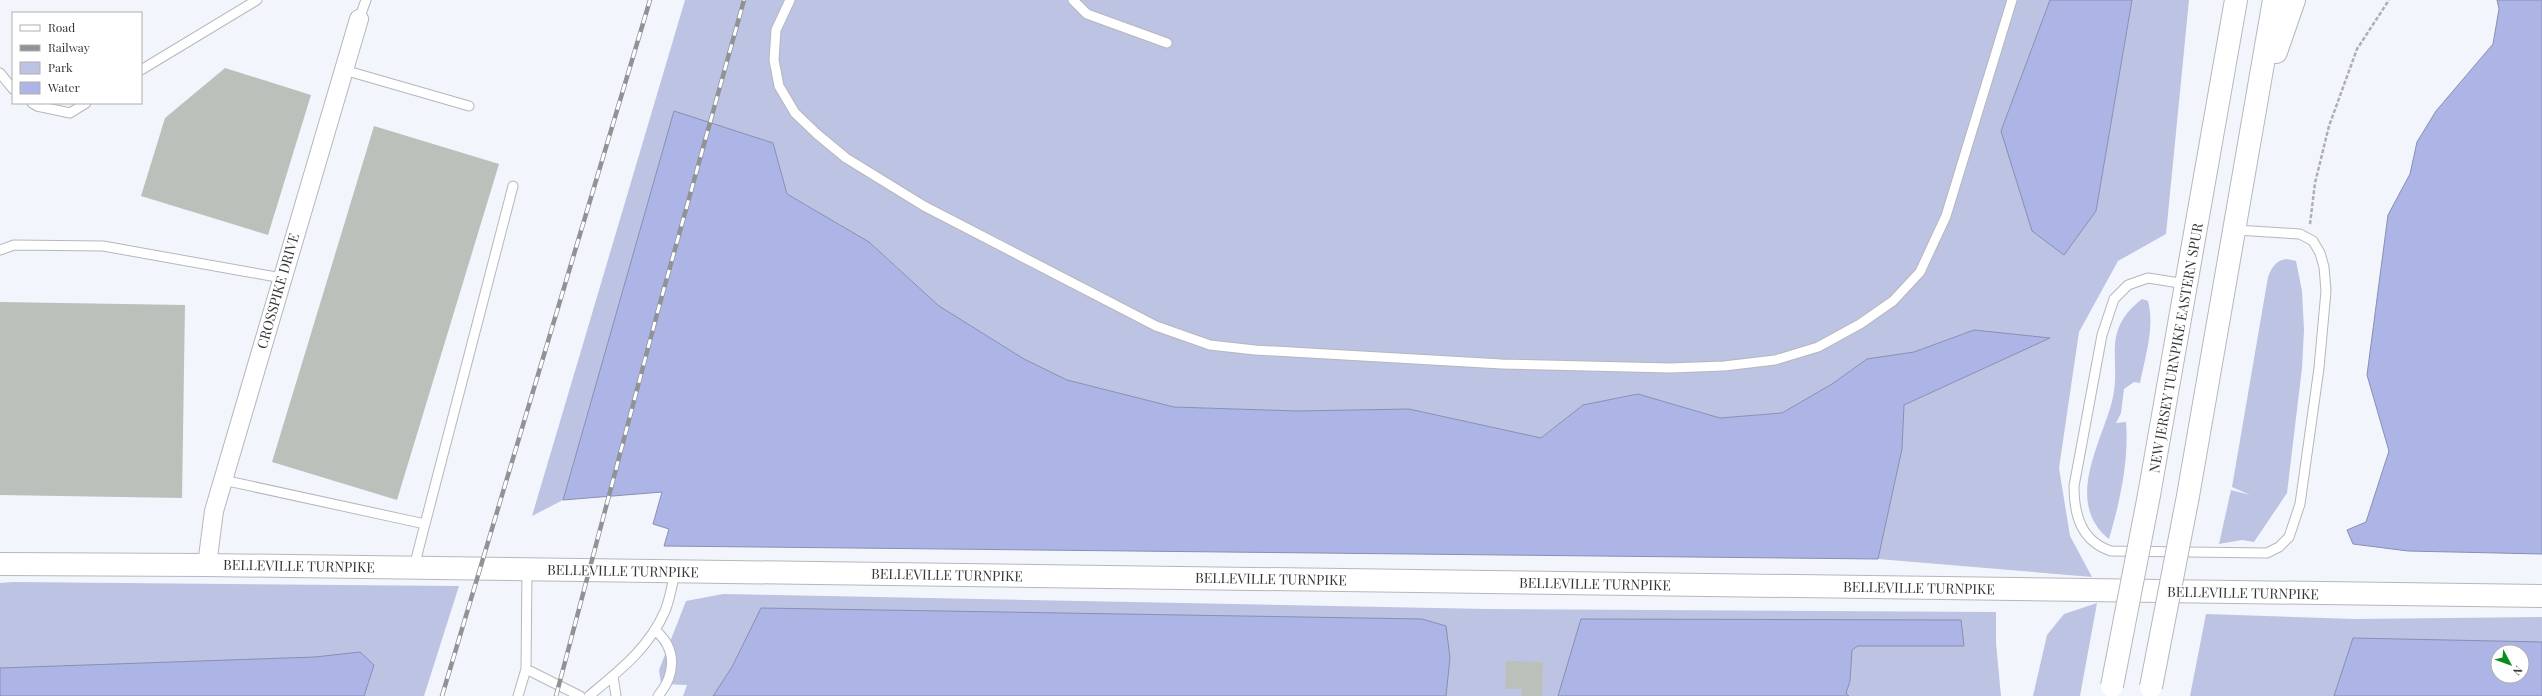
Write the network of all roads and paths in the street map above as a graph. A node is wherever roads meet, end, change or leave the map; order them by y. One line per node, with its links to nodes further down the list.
1 (257, 0): 12 (lane)
2 (366, 0): 10 (lane)
3 (790, 0): 5 (lane)
4 (1073, 0): 11 (lane)
5 (2012, 0)
6 (2236, 0): 25 (main road, NEW JERSEY TURNPIKE EASTERN SPUR)
7 (2274, 0): 19 (main road)
8 (2294, 0): 19 (main road)
9 (2389, 0): 22 (path)
10 (359, 19): 13 (street, CROSSPIKE DRIVE)
11 (1167, 43)
12 (142, 69)
13 (344, 70): 18 (lane); 24 (street, CROSSPIKE DRIVE)
14 (0, 72): 15 (lane)
15 (12, 88)
16 (34, 104): 17 (lane)
17 (84, 104)
18 (470, 106)
19 (2255, 114): 21 (main road)
20 (513, 186): 27 (lane)
21 (2236, 230): 22 (lane); 38 (main road, bridge)
22 (2308, 238): 25 (lane)
23 (0, 250): 24 (lane)
24 (282, 278): 26 (street, CROSSPIKE DRIVE)
25 (2187, 284): 37 (main road, NEW JERSEY TURNPIKE EASTERN SPUR, bridge)
26 (223, 480): 27 (lane); 29 (street, CROSSPIKE DRIVE)
27 (425, 524): 30 (lane)
28 (0, 564): 29 (main road, BELLEVILLE TURNPIKE)
29 (207, 565): 30 (main road, BELLEVILLE TURNPIKE)
30 (414, 568): 31 (main road, BELLEVILLE TURNPIKE)
31 (527, 570): 32 (main road, BELLEVILLE TURNPIKE); 35 (lane)
32 (675, 572): 33 (main road, BELLEVILLE TURNPIKE); 34 (lane)
33 (2542, 596)
34 (656, 631): 36 (lane); 43 (lane)
35 (526, 669): 39 (lane); 40 (lane)
36 (613, 676): 41 (lane); 42 (lane)
37 (2111, 691)
38 (2150, 691)
39 (518, 696)
40 (580, 696)
41 (589, 696)
42 (616, 696)
43 (658, 696)

